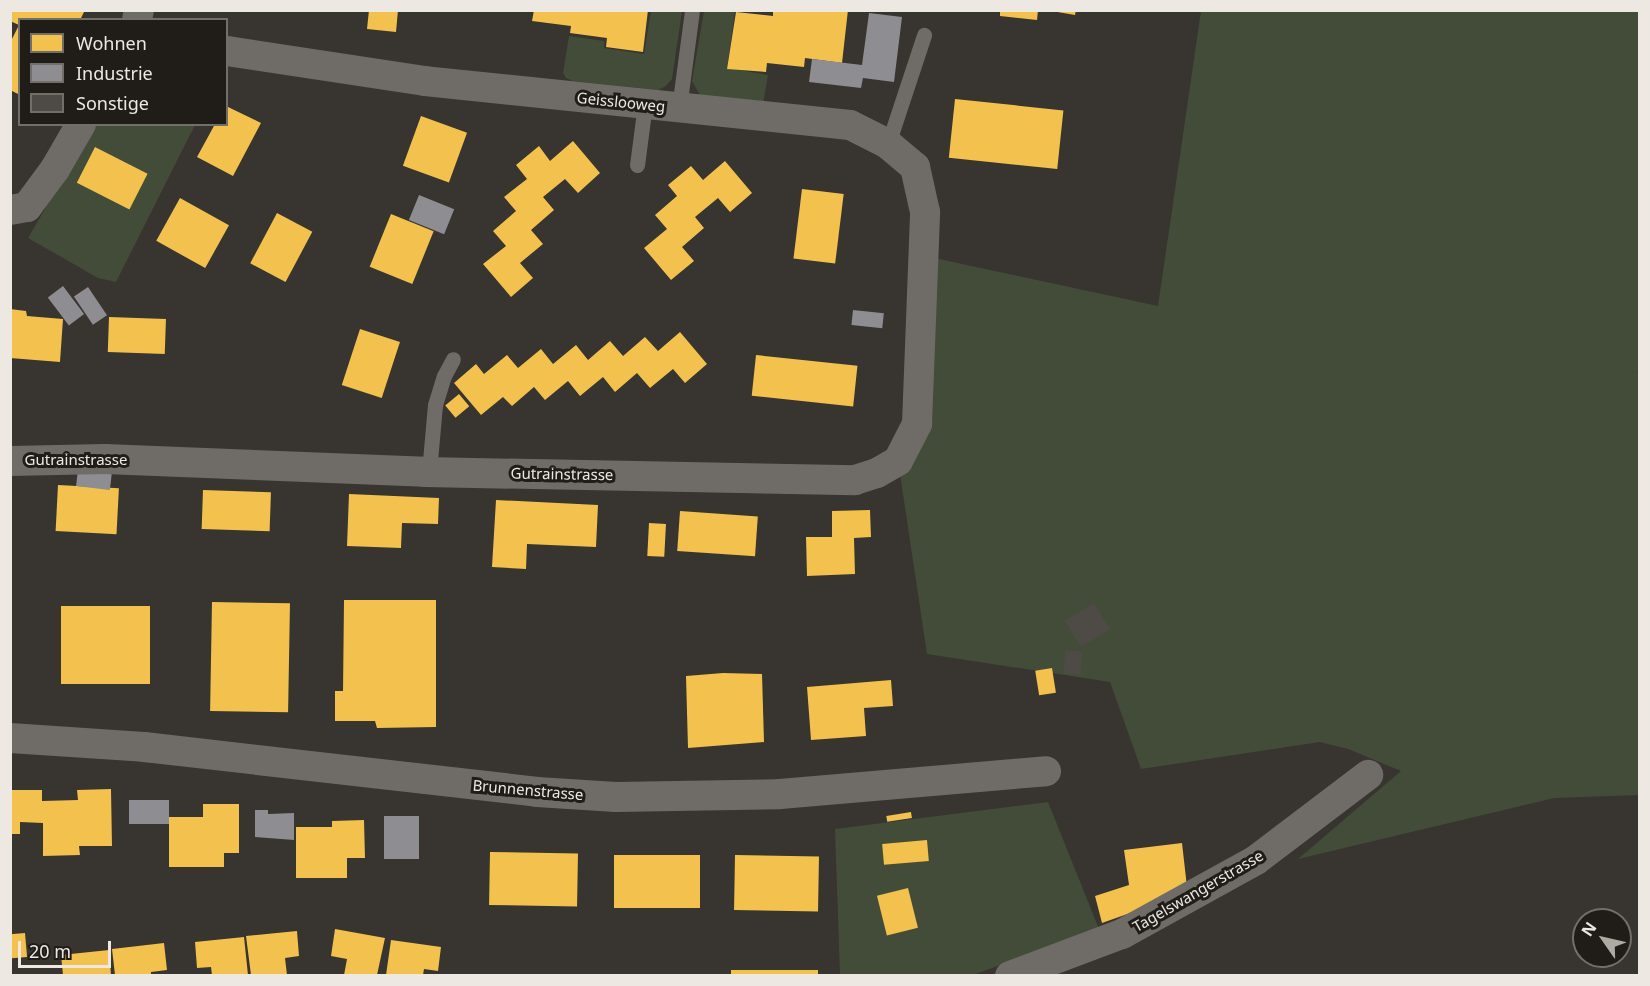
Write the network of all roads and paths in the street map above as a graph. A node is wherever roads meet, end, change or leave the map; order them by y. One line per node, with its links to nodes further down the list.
1 (692, 10): 5 (lane)
2 (924, 35): 7 (lane)
3 (228, 51): 4 (street, Geisslooweg)
4 (645, 104): 5 (street, Geisslooweg); 8 (lane)
5 (679, 108): 7 (street, Geisslooweg)
6 (80, 126): 9 (street)
7 (888, 144): 10 (street, Geisslooweg)
8 (637, 165)
9 (10, 210)
10 (926, 256): 13 (street, Gutrainstrasse)
11 (453, 359): 13 (lane)
12 (10, 461): 13 (street, Gutrainstrasse)
13 (429, 472)
14 (10, 738): 15 (street, Brunnenstrasse)
15 (1046, 771)
16 (1368, 775): 17 (street, Tagelswangerstrasse)
17 (1010, 975)

